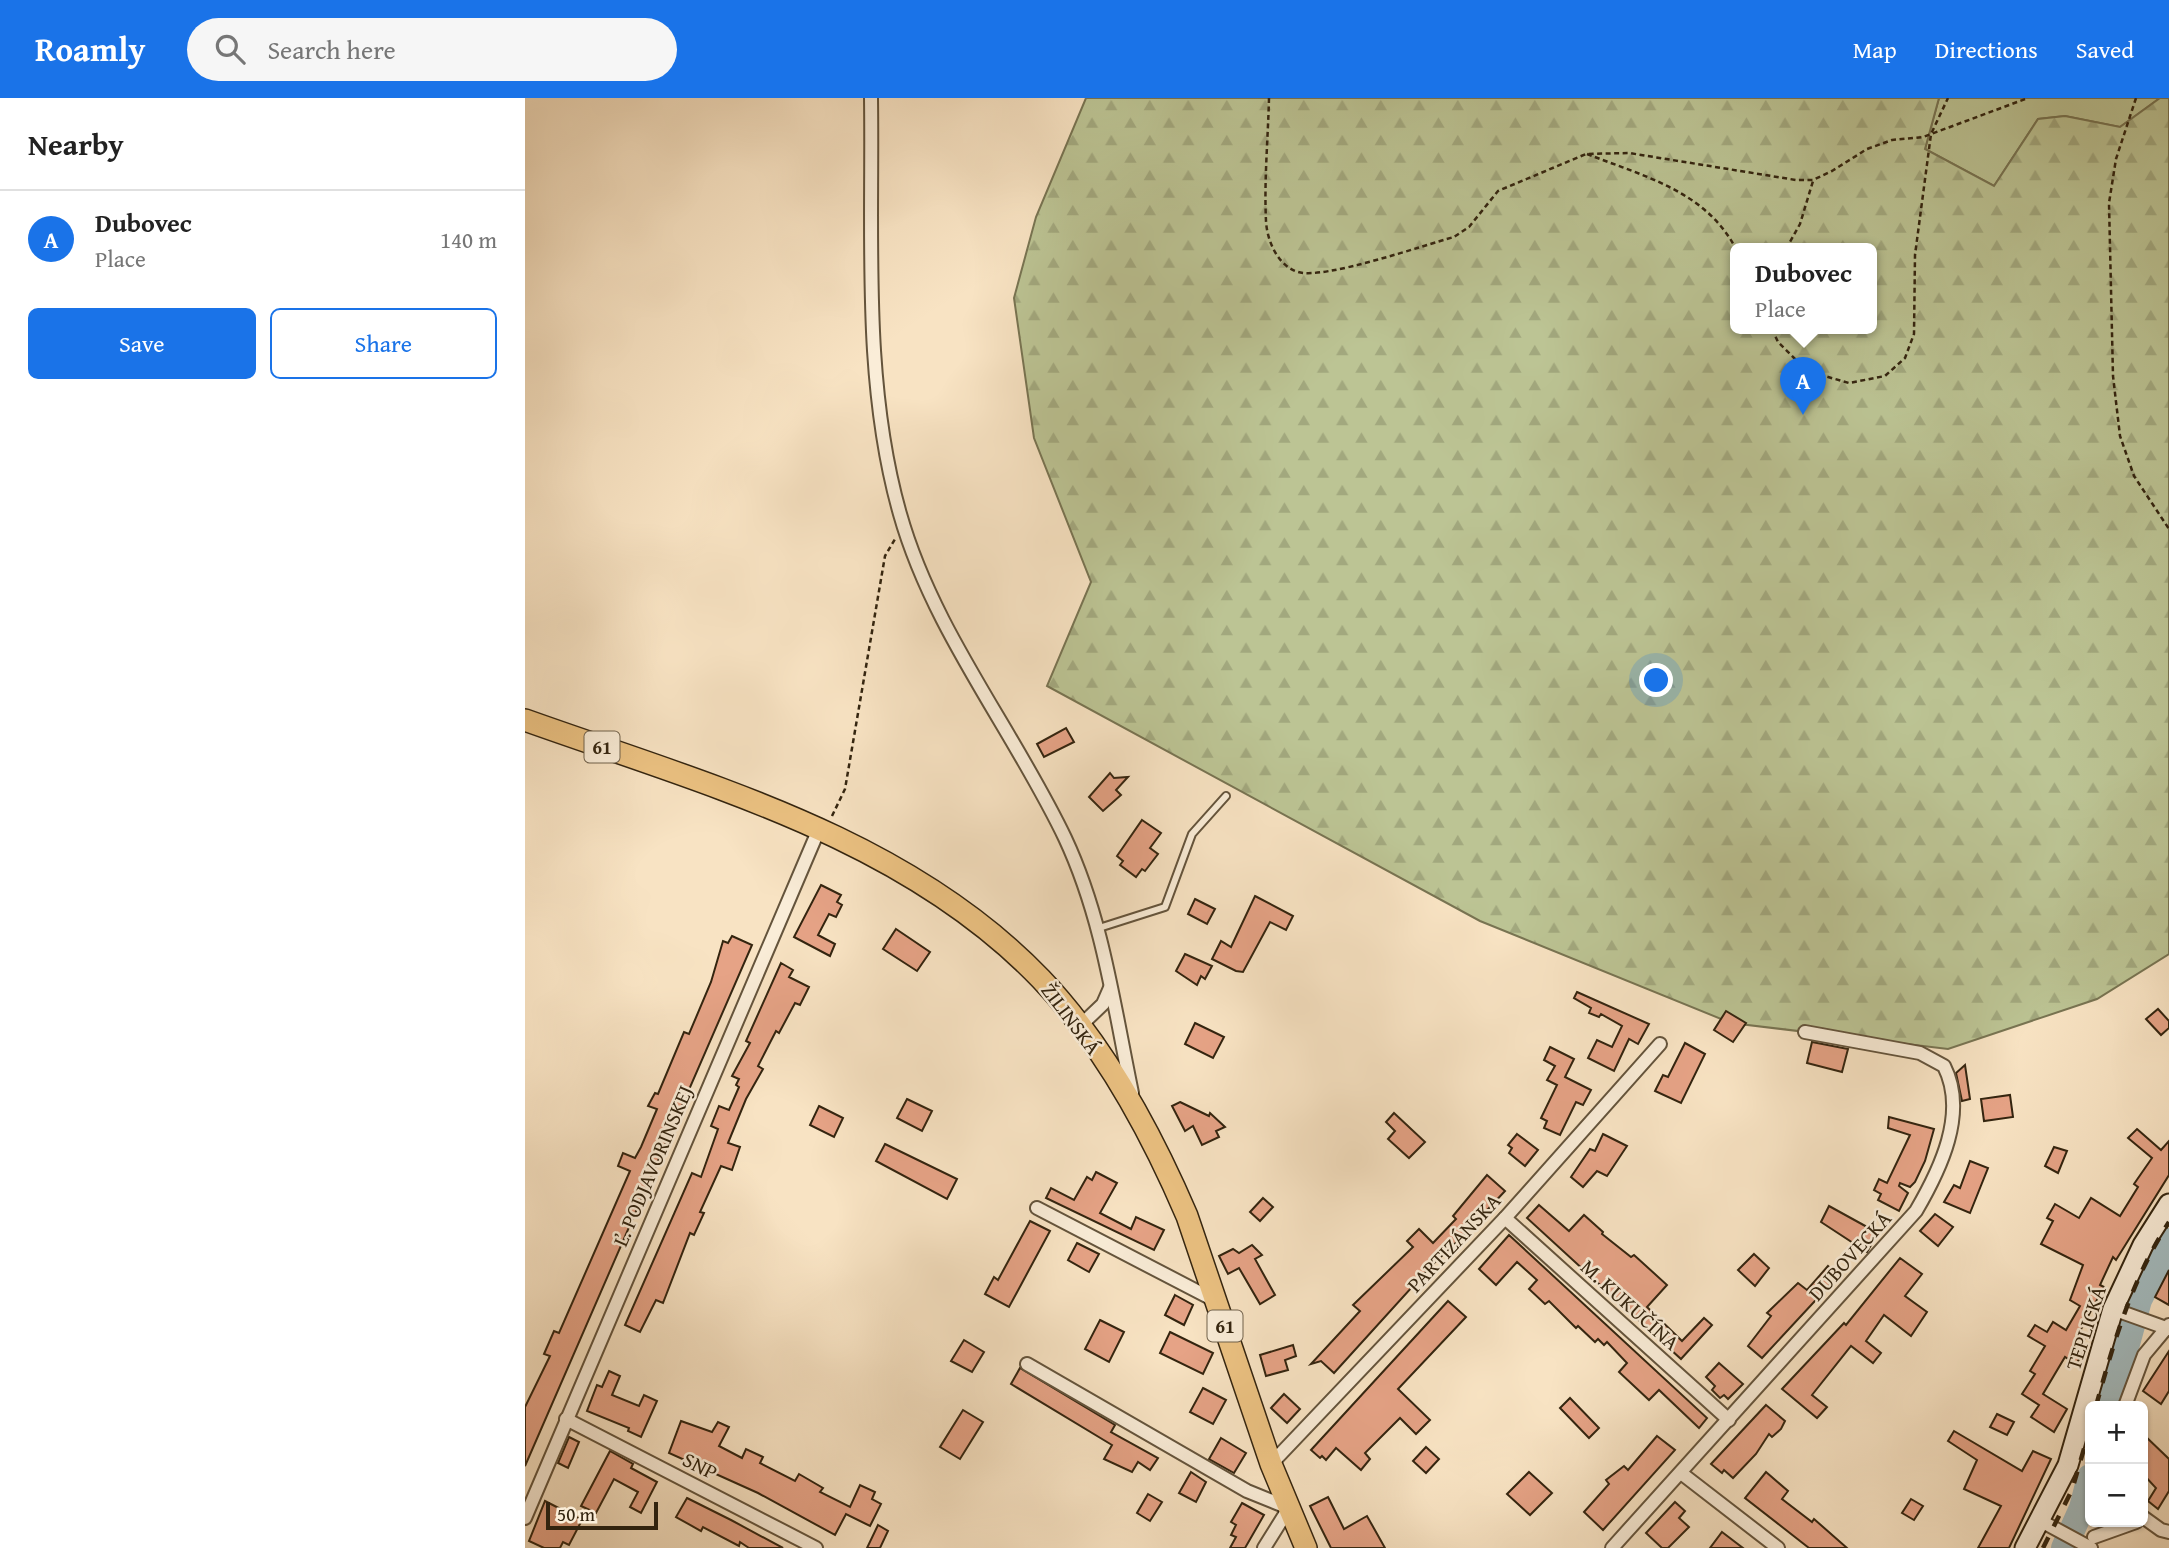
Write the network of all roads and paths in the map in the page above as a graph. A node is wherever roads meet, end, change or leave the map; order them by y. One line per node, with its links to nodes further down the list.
1 (871, 98): 17 (street)
2 (1269, 98): 7 (path)
3 (1948, 98): 6 (path)
4 (2028, 98): 6 (path)
5 (2136, 98): 12 (path)
6 (1931, 134): 8 (path); 11 (path)
7 (1586, 154): 8 (path); 9 (path)
8 (1813, 180): 10 (path)
9 (1733, 243)
10 (1789, 243)
11 (1775, 334)
12 (2169, 529)
13 (897, 536): 16 (path)
14 (525, 720): 16 (main road, 61)
15 (1226, 796): 17 (lane)
16 (825, 822): 19 (main road, ŽILINSKÁ / 61); 31 (street, Ľ. PODJAVORINSKEJ)
17 (1099, 928): 18 (street)
18 (1110, 988): 19 (street); 22 (street)
19 (1080, 1026): 22 (main road, ŽILINSKÁ / 61)
20 (1805, 1032): 32 (street, DUBOVECKÁ)
21 (1660, 1044): 25 (street, PARTIZÁNSKA)
22 (1135, 1107): 26 (main road, ŽILINSKÁ / 61)
23 (2169, 1204): 27 (main road, TEPLICKÁ)
24 (1037, 1208): 26 (street)
25 (1505, 1218): 32 (street, M. KUKUČÍNA); 33 (street, PARTIZÁNSKA)
26 (1216, 1301): 33 (main road, ŽILINSKÁ / 61)
27 (2121, 1311): 28 (street); 37 (main road, TEPLICKÁ)
28 (2168, 1327): 30 (street)
29 (1027, 1364): 35 (street)
30 (2127, 1401)
31 (566, 1419): 36 (street, Ľ. PODJAVORINSKEJ); 43 (street, SNP)
32 (1729, 1420): 34 (street, DUBOVECKÁ)
33 (1271, 1464): 35 (main road, ŽILINSKÁ / 61)
34 (1681, 1473): 46 (street, DUBOVECKÁ); 47 (street)
35 (1289, 1508): 44 (street); 45 (main road, ŽILINSKÁ / 61)
36 (525, 1518)
37 (2041, 1521): 42 (street); 48 (main road, TEPLICKÁ)
38 (2148, 1522): 41 (street)
39 (2097, 1527): 42 (street)
40 (2126, 1527): 42 (street)
41 (2169, 1532)
42 (2092, 1544)
43 (817, 1548)
44 (1264, 1548)
45 (1306, 1548)
46 (1612, 1548)
47 (1778, 1548)
48 (2025, 1548)

